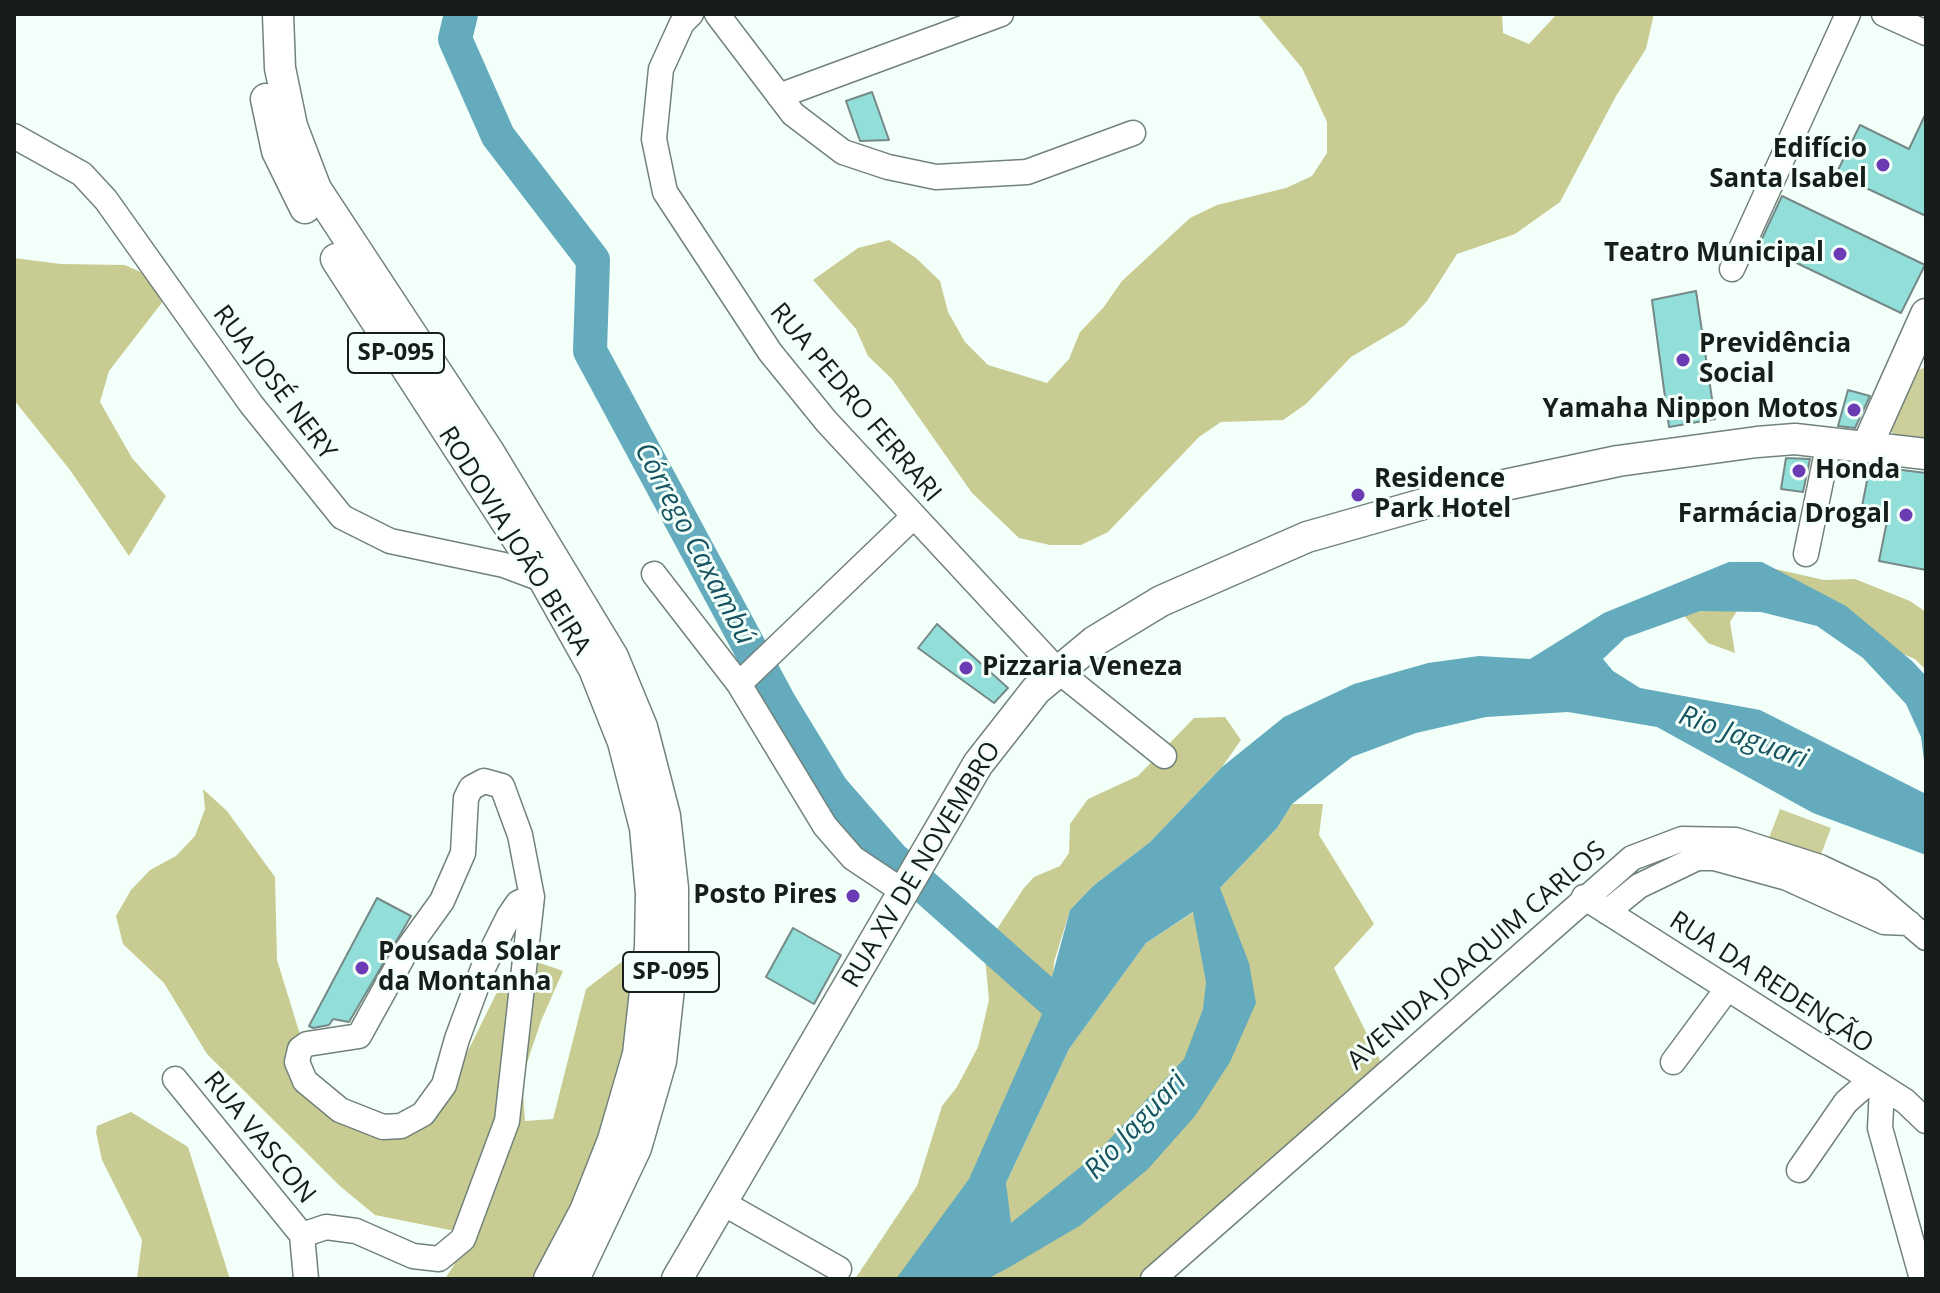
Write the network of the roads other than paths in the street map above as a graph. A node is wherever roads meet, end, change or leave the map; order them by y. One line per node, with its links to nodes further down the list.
1 (261, 14): 20 (main road, RODOVIA JOÃO BEIRA / SP-095)
2 (278, 14): 41 (main road, RODOVIA JOÃO BEIRA / SP-095)
3 (691, 14): 17 (street, RUA PEDRO FERRARI)
4 (717, 14): 9 (street)
5 (1001, 14): 9 (street)
6 (1848, 14): 12 (street)
7 (1884, 14): 8 (street)
8 (1926, 33)
9 (779, 96): 10 (street)
10 (1133, 133)
11 (14, 136): 20 (street, RUA JOSÉ NERY)
12 (1732, 269)
13 (1926, 314): 15 (main road)
14 (1829, 442): 15 (main road, RUA XV DE NOVEMBRO); 18 (street); 21 (main road, RUA XV DE NOVEMBRO)
15 (1867, 446): 16 (main road, RUA XV DE NOVEMBRO)
16 (1926, 454)
17 (912, 518): 21 (street, RUA PEDRO FERRARI); 22 (street)
18 (1806, 554)
19 (654, 574): 22 (street)
20 (544, 580): 40 (main road, RODOVIA JOÃO BEIRA / SP-095)
21 (1057, 670): 23 (street, RUA PEDRO FERRARI); 24 (main road, RUA XV DE NOVEMBRO)
22 (744, 680): 24 (street)
23 (1164, 756)
24 (910, 883): 35 (main road, RUA XV DE NOVEMBRO)
25 (532, 897): 25 (street); 36 (street)
26 (1584, 897): 27 (street, RUA DA REDENÇÃO); 28 (street, AVENIDA JOAQUIM CARLOS); 38 (street, AVENIDA JOAQUIM CARLOS)
27 (1607, 912): 28 (street); 29 (street, RUA DA REDENÇÃO)
28 (1918, 930)
29 (1727, 989): 30 (street); 32 (street, RUA DA REDENÇÃO)
30 (1673, 1062)
31 (175, 1079): 36 (street, RUA VASCON)
32 (1876, 1084): 33 (street, RUA DA REDENÇÃO); 34 (street); 43 (street)
33 (1926, 1121)
34 (1799, 1170)
35 (723, 1203): 37 (street); 42 (main road, RUA XV DE NOVEMBRO)
36 (302, 1235): 39 (street, RUA VASCON)
37 (839, 1269)
38 (1155, 1278)
39 (306, 1279)
40 (549, 1279)
41 (574, 1279)
42 (677, 1279)
43 (1922, 1279)

